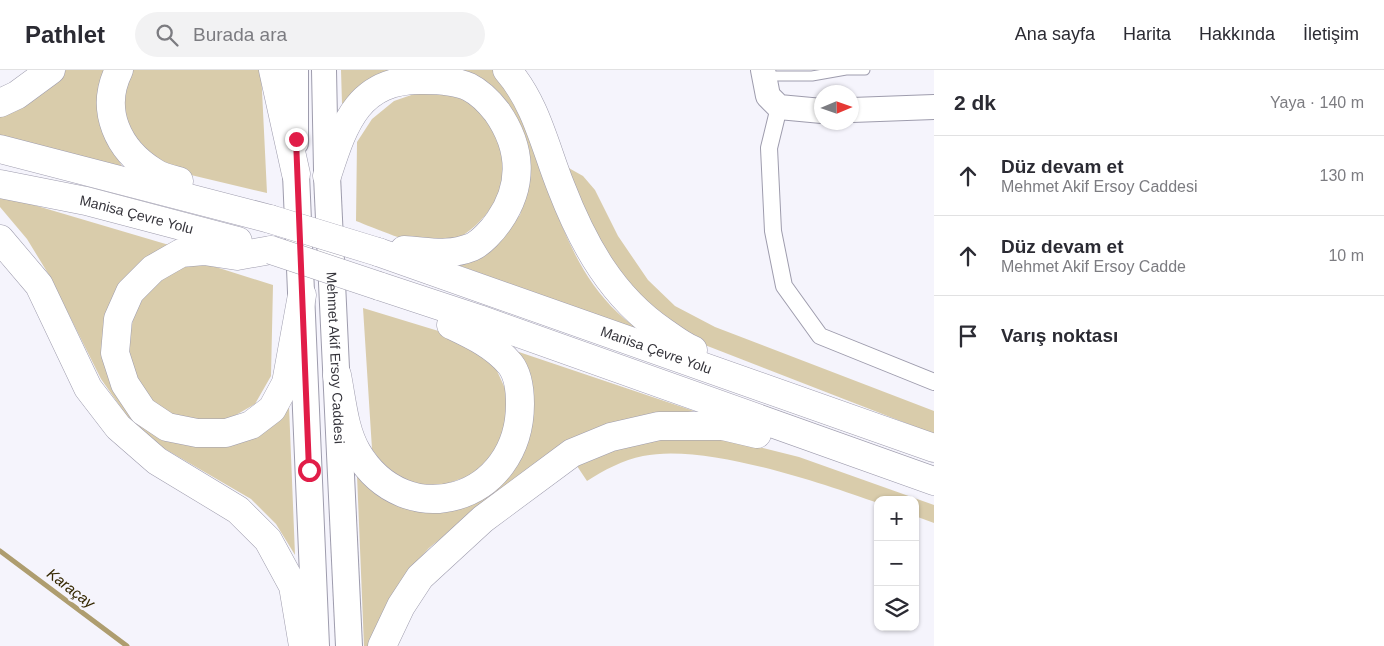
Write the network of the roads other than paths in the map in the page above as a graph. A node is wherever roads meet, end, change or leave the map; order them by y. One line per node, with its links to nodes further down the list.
1 (51, 70): 10 (highway)
2 (120, 70): 19 (highway)
3 (273, 70): 16 (highway)
4 (296, 70): 16 (main road)
5 (324, 70): 17 (main road, Mehmet Akif Ersoy Caddesi)
6 (507, 70): 27 (highway)
7 (846, 70): 8 (lane); 9 (lane)
8 (865, 70)
9 (763, 73): 12 (main road)
10 (0, 103)
11 (934, 107): 14 (main road)
12 (779, 108): 13 (main road); 26 (street)
13 (814, 110)
14 (859, 110)
15 (0, 149): 19 (highway)
16 (296, 174): 24 (main road)
17 (326, 176): 22 (highway); 25 (main road, Mehmet Akif Ersoy Caddesi)
18 (0, 184): 21 (highway, Manisa Çevre Yolu)
19 (270, 220): 22 (highway, Manisa Çevre Yolu, bridge)
20 (0, 239): 31 (highway)
21 (271, 250): 23 (highway, Manisa Çevre Yolu, bridge); 24 (highway)
22 (378, 252): 27 (highway, Manisa Çevre Yolu)
23 (379, 286): 25 (highway); 29 (highway)
24 (302, 295): 32 (main road)
25 (337, 375): 33 (main road, Mehmet Akif Ersoy Caddesi)
26 (934, 382)
27 (789, 396): 28 (highway, Manisa Çevre Yolu)
28 (934, 448)
29 (847, 450): 30 (highway); 34 (highway)
30 (934, 481)
31 (302, 646)
32 (316, 646)
33 (349, 646)
34 (382, 646)

